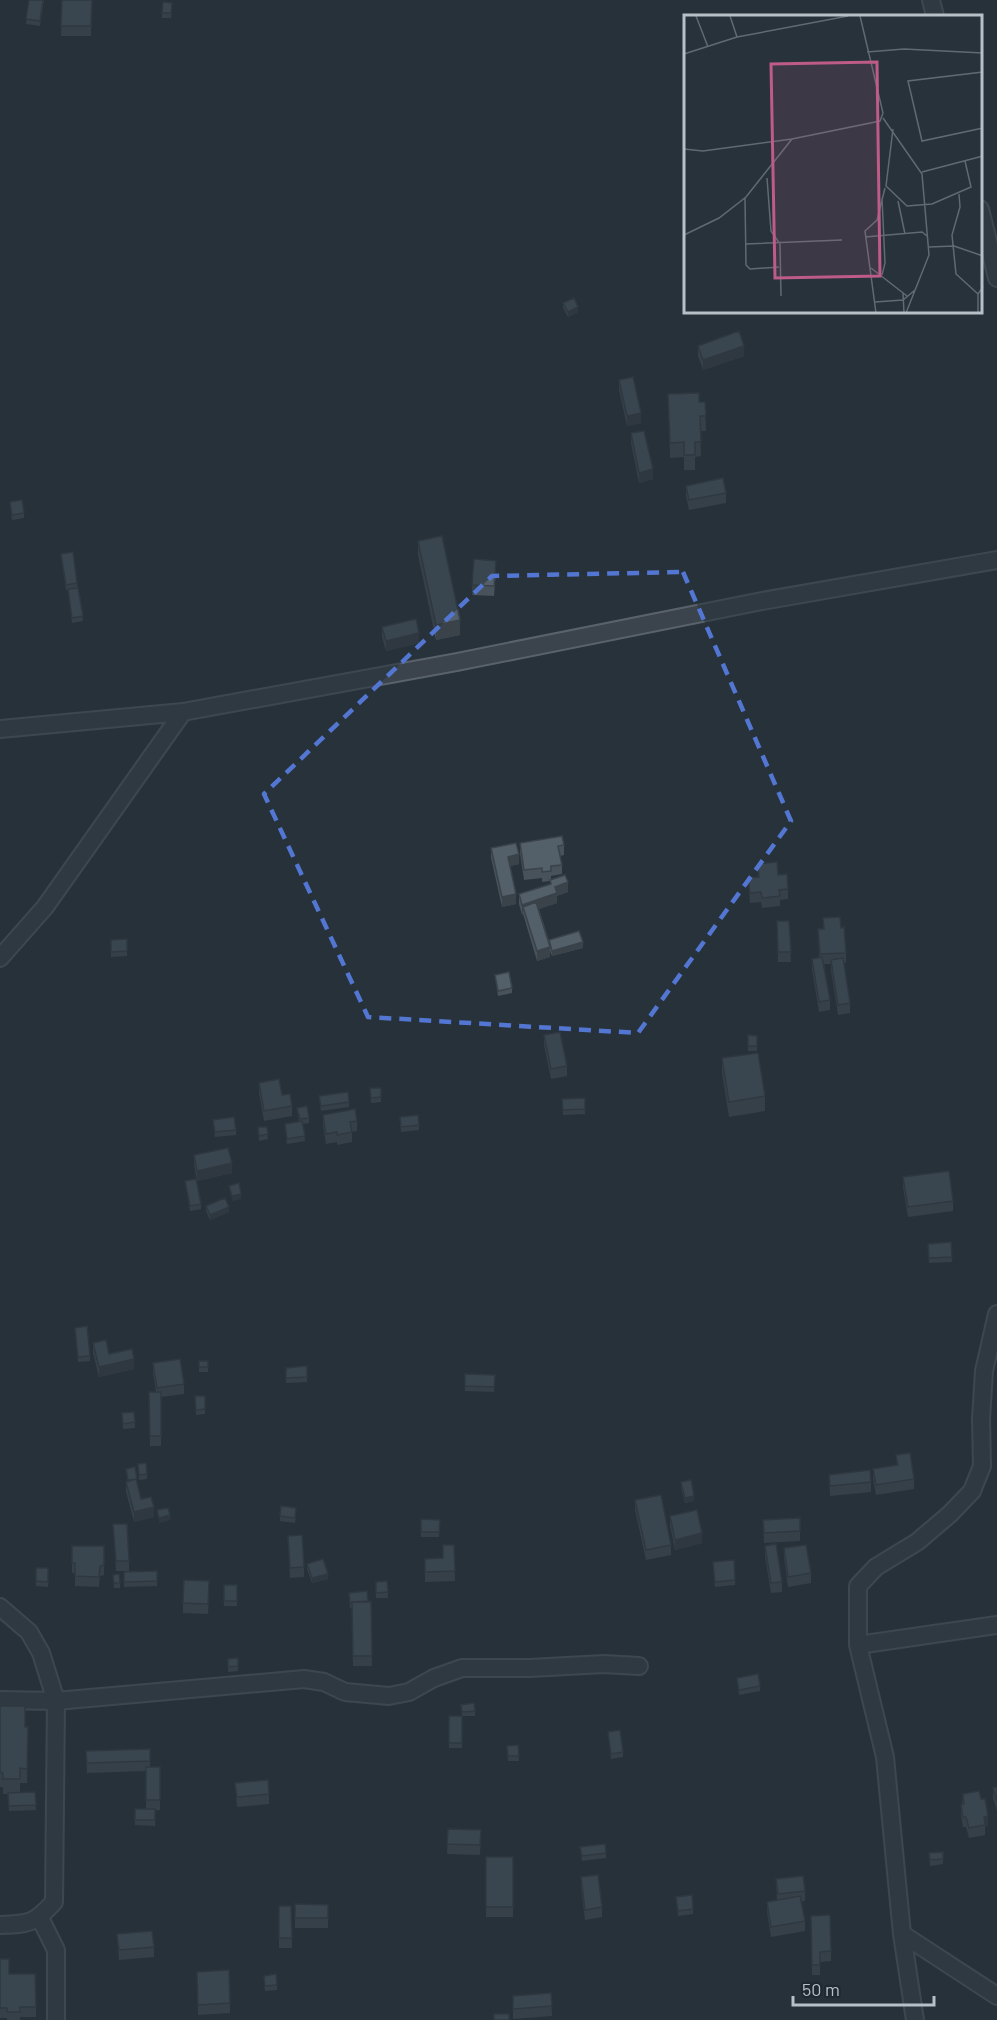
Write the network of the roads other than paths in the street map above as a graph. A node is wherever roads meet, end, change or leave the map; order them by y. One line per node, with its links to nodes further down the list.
1 (931, 0): 2 (street)
2 (935, 15)
3 (982, 213): 4 (street)
4 (997, 278)
5 (997, 560): 6 (street)
6 (183, 712): 7 (street); 8 (street)
7 (0, 729)
8 (0, 958)
9 (997, 1314): 12 (street)
10 (0, 1607): 15 (street)
11 (997, 1625): 12 (street)
12 (858, 1645): 18 (street)
13 (639, 1666): 15 (street)
14 (0, 1700): 15 (street)
15 (56, 1701): 16 (street)
16 (40, 1918): 17 (street); 20 (street)
17 (0, 1925)
18 (902, 1934): 19 (street); 21 (street)
19 (997, 1996)
20 (56, 2020)
21 (915, 2020)

